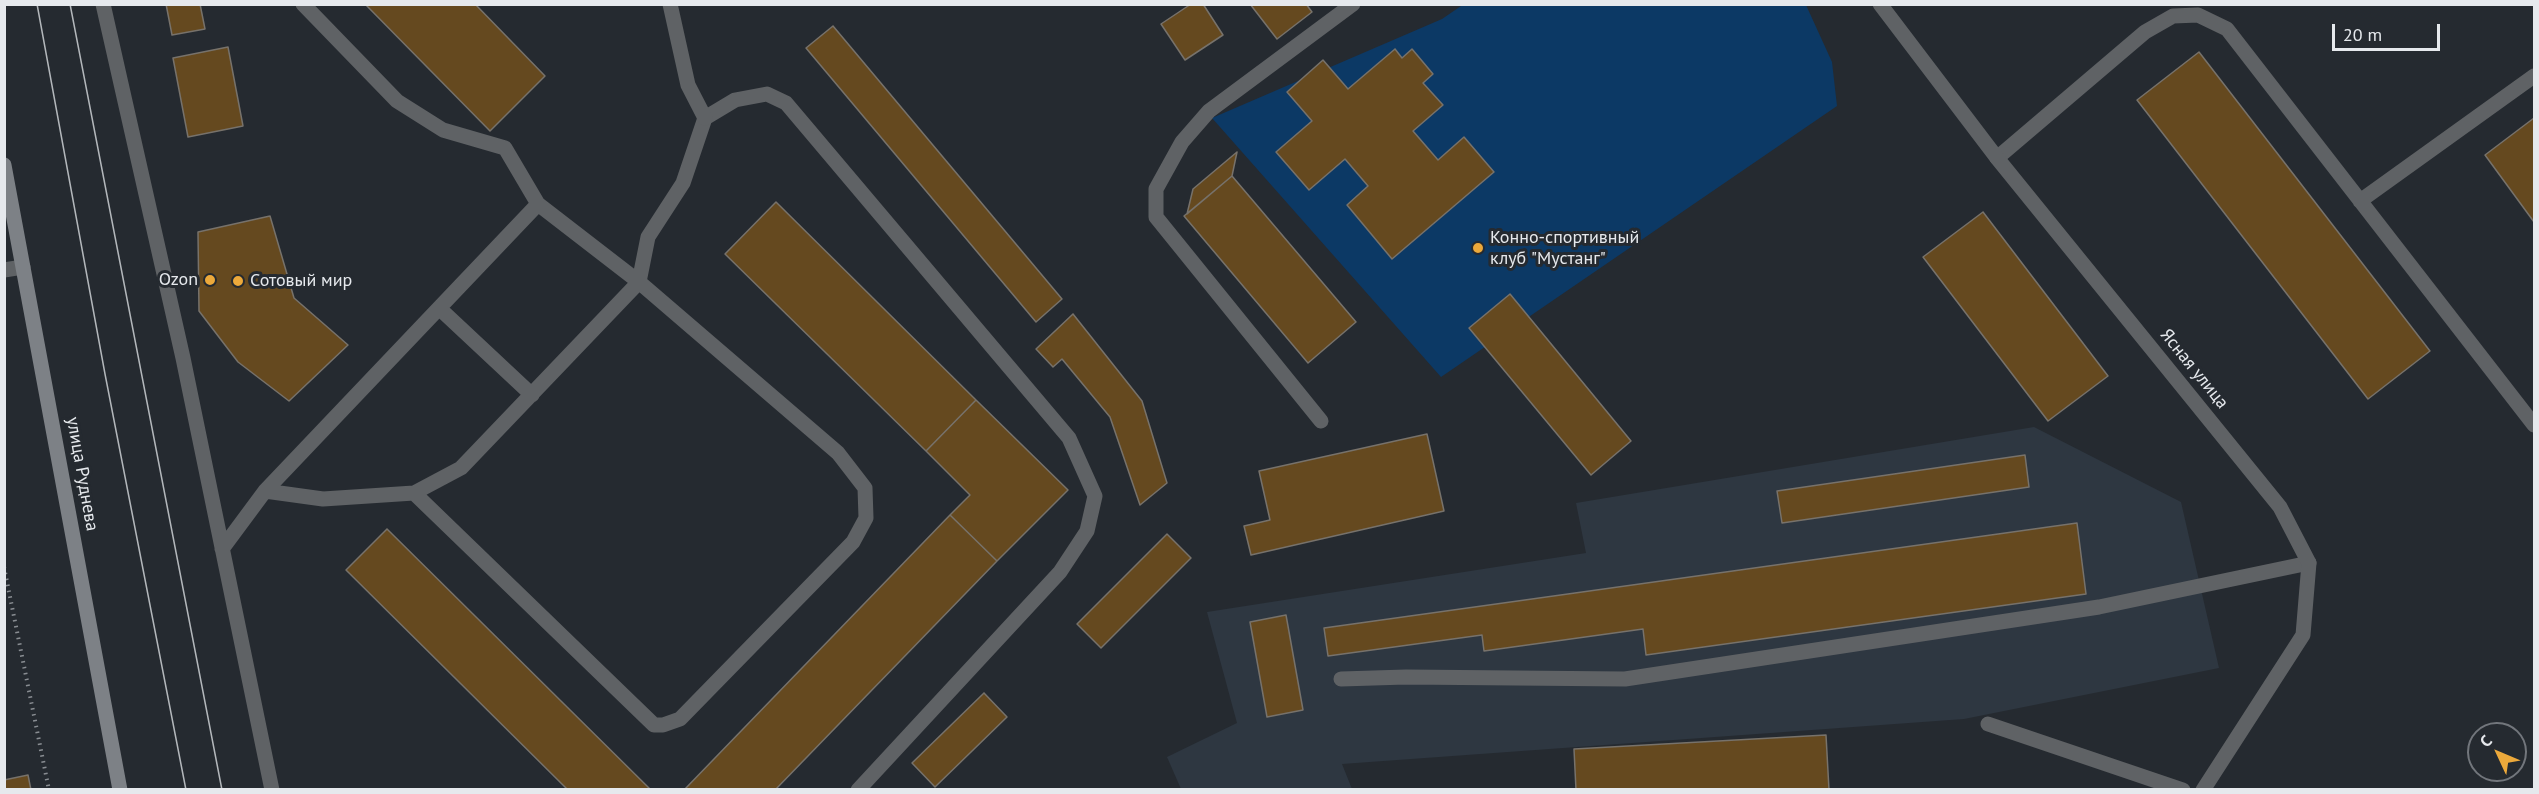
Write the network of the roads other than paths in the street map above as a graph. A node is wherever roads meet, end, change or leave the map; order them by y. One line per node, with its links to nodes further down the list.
1 (103, 4): 21 (street)
2 (303, 4): 11 (street)
3 (670, 4): 7 (street)
4 (1353, 4): 17 (street)
5 (1880, 4): 8 (street, Ясная улица)
6 (2535, 76): 10 (street)
7 (705, 118): 14 (street); 27 (street)
8 (1997, 158): 10 (street); 22 (street, Ясная улица)
9 (4, 165): 12 (main road, улица Руднева)
10 (2360, 201): 18 (street)
11 (538, 204): 14 (street); 15 (street)
12 (23, 267): 13 (street); 25 (main road, улица Руднева)
13 (4, 270)
14 (639, 282): 16 (street); 20 (street)
15 (439, 308): 16 (street); 19 (street)
16 (532, 395): 20 (street)
17 (1321, 421)
18 (2535, 425)
19 (265, 492): 20 (street); 21 (street)
20 (414, 493)
21 (222, 549): 26 (street)
22 (2309, 563): 23 (street); 29 (street)
23 (1341, 679)
24 (1988, 724): 28 (street)
25 (120, 789)
26 (272, 789)
27 (858, 789)
28 (2183, 789)
29 (2203, 789)

